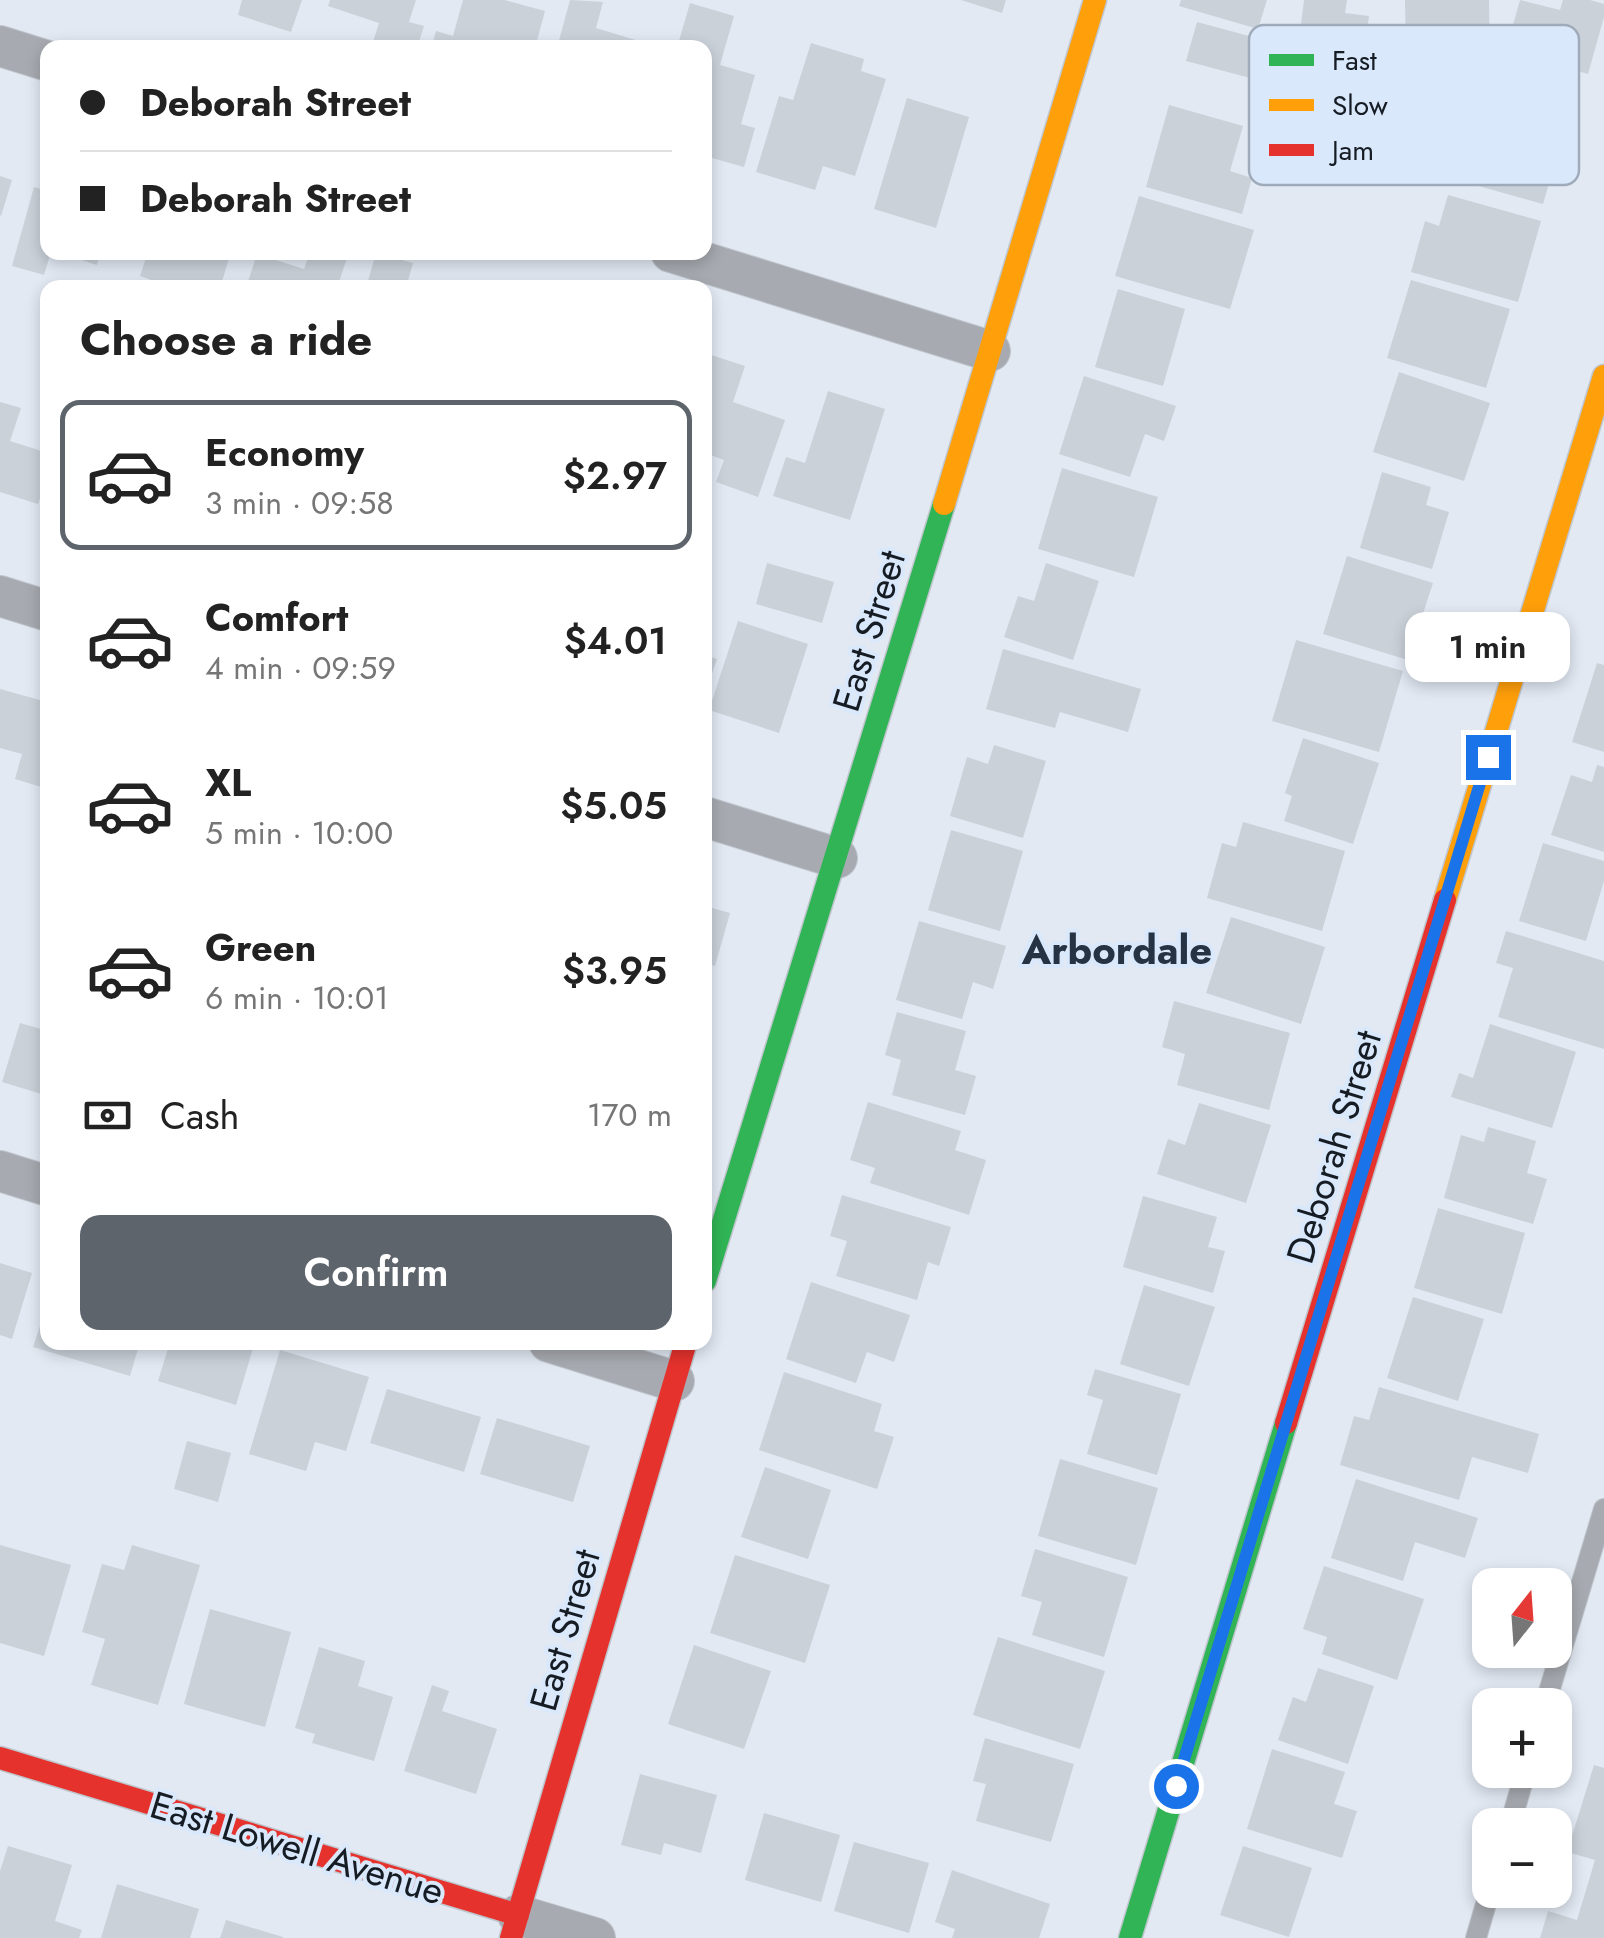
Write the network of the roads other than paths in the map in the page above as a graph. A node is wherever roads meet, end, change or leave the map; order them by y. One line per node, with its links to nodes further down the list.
1 (1096, 0): 5 (street, East Street)
2 (0, 46): 3 (street)
3 (40, 58)
4 (697, 260): 5 (street)
5 (990, 350): 10 (street, East Street)
6 (1604, 376): 23 (street, Deborah Street)
7 (0, 596): 8 (street)
8 (40, 608)
9 (712, 819): 10 (street)
10 (837, 858): 13 (street, East Street)
11 (0, 1171): 12 (street)
12 (40, 1184)
13 (712, 1260)
14 (575, 1350): 16 (street)
15 (684, 1350): 16 (street, East Street)
16 (674, 1381): 21 (street, East Street)
17 (1604, 1510): 18 (lane)
18 (1551, 1688)
19 (0, 1758): 21 (street, East Lowell Avenue)
20 (1485, 1908): 24 (lane)
21 (514, 1926): 22 (street, East Lowell Avenue)
22 (595, 1938)
23 (1130, 1938)
24 (1476, 1938)

